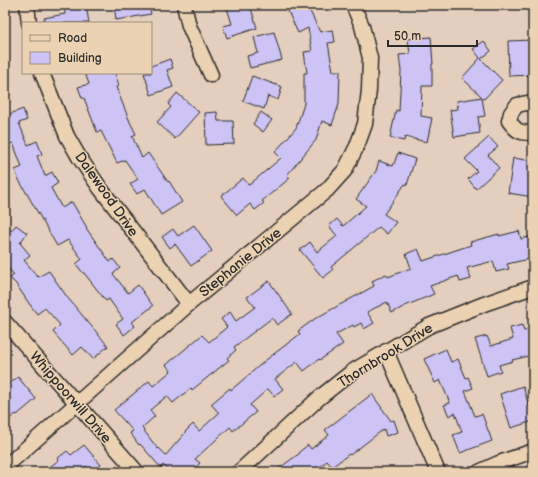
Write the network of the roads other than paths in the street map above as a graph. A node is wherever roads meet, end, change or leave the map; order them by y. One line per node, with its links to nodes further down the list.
1 (26, 5): 4 (street)
2 (184, 5): 6 (street)
3 (353, 5): 10 (street, Stephanie Drive)
4 (29, 22)
5 (42, 74): 10 (street, Dalewood Drive)
6 (211, 75)
7 (533, 104): 8 (street)
8 (533, 133)
9 (533, 287): 12 (street, Thornbrook Drive)
10 (189, 304): 13 (street, Stephanie Drive)
11 (5, 322): 13 (street, Whippoorwill Drive)
12 (386, 351): 17 (street, Thornbrook Drive); 18 (street)
13 (76, 404): 15 (street, Stephanie Drive); 16 (street, Whippoorwill Drive)
14 (533, 451): 19 (street)
15 (5, 467)
16 (137, 472)
17 (239, 472)
18 (438, 472)
19 (479, 472)

